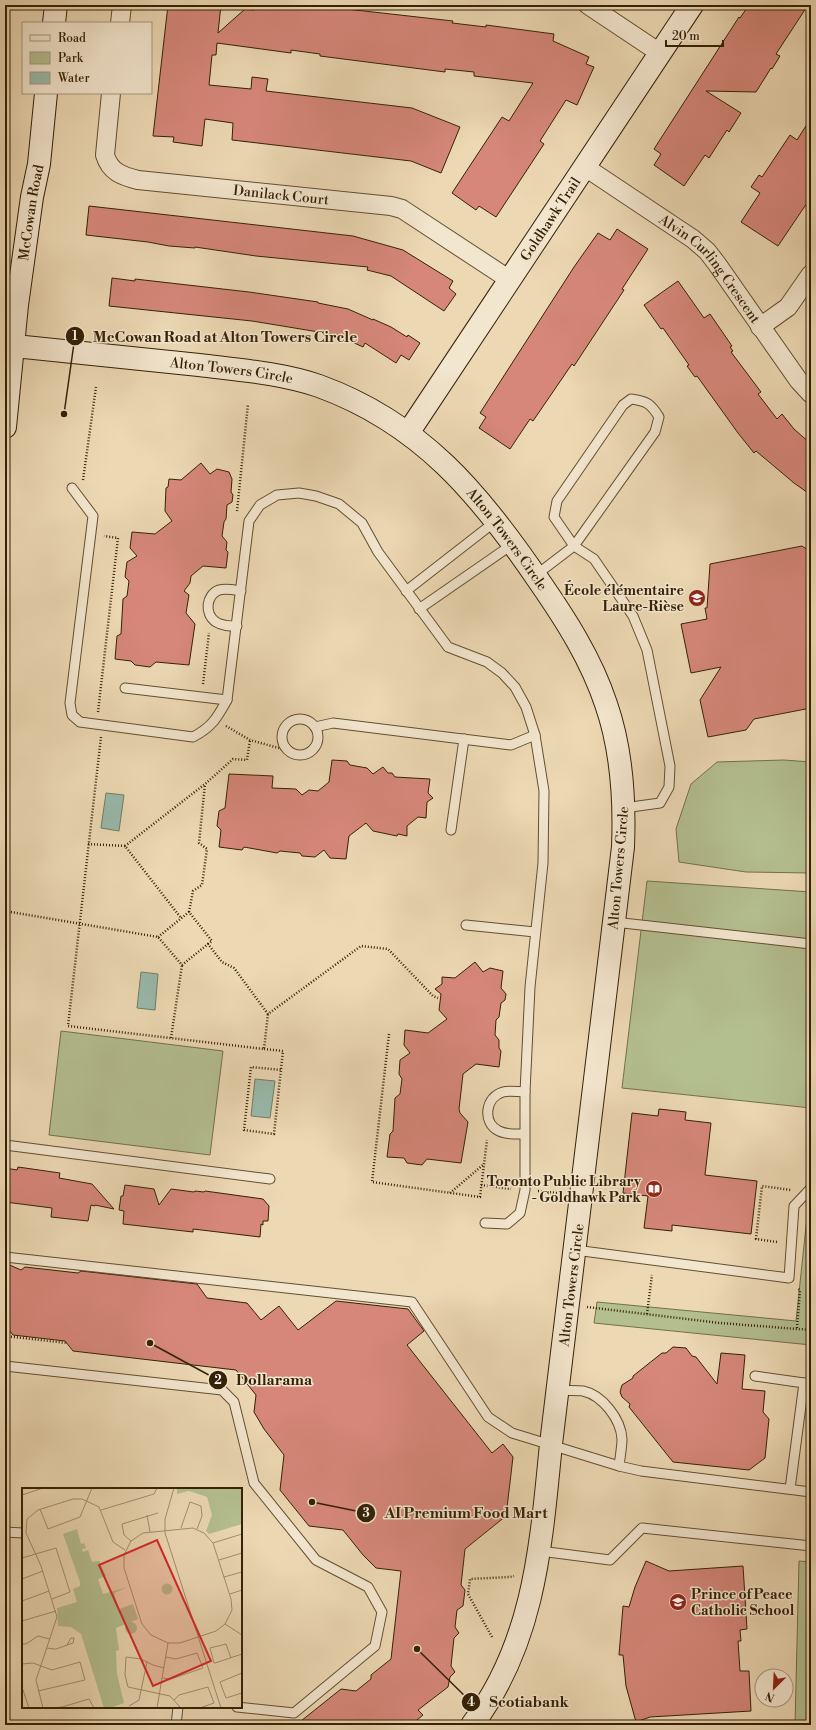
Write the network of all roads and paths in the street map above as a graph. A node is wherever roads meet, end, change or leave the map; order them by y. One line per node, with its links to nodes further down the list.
1 (56, 5): 5 (street)
2 (122, 5): 6 (street)
3 (588, 5): 7 (street)
4 (692, 5): 7 (street, Goldhawk Trail)
5 (54, 22)
6 (120, 22)
7 (660, 53): 10 (street, Goldhawk Trail)
8 (46, 94): 14 (street, McCowan Road)
9 (111, 94): 12 (street, Danilack Court)
10 (585, 167): 12 (street, Goldhawk Trail); 13 (street, Alvin Curling Crescent)
11 (811, 274): 13 (street)
12 (510, 280): 19 (street, Goldhawk Trail)
13 (760, 326): 16 (street, Alvin Curling Crescent)
14 (9, 345): 18 (street, McCowan Road); 19 (street, Alton Towers Circle)
15 (96, 387): 21 (path)
16 (811, 394)
17 (248, 404): 22 (path)
18 (5, 427)
19 (408, 433): 23 (street, Alton Towers Circle)
20 (72, 488): 21 (lane)
21 (80, 499): 24 (lane)
22 (237, 512)
23 (497, 520): 25 (street, Alton Towers Circle); 29 (lane)
24 (90, 535): 37 (lane); 37 (path)
25 (514, 544): 27 (street, Alton Towers Circle); 30 (lane)
26 (574, 546): 26 (lane); 27 (lane); 44 (lane)
27 (536, 575): 44 (street, Alton Towers Circle)
28 (242, 591): 29 (lane); 31 (lane); 31 (lane)
29 (406, 591): 30 (lane)
30 (419, 609): 39 (lane)
31 (237, 626): 35 (lane)
32 (209, 630): 34 (path)
33 (125, 688): 34 (lane)
34 (201, 697): 35 (lane)
35 (227, 700): 36 (lane)
36 (216, 720): 37 (lane); 41 (path)
37 (99, 724): 46 (path)
38 (315, 727): 40 (lane); 42 (lane); 42 (lane)
39 (535, 735): 40 (lane); 54 (lane)
40 (464, 739): 45 (lane)
41 (250, 740): 42 (path); 43 (path)
42 (286, 750)
43 (205, 784): 47 (path); 49 (path)
44 (624, 808): 51 (street, Alton Towers Circle)
45 (451, 830)
46 (88, 844): 47 (path); 52 (path)
47 (125, 846): 50 (path)
48 (5, 911): 52 (path)
49 (189, 912): 50 (path); 56 (path)
50 (181, 918): 55 (path)
51 (614, 922): 57 (lane); 75 (street, Alton Towers Circle)
52 (80, 924): 55 (path); 62 (path)
53 (466, 925): 54 (lane)
54 (535, 932): 65 (lane)
55 (158, 937): 58 (path)
56 (208, 944): 58 (path); 60 (path)
57 (811, 944)
58 (182, 965): 62 (path)
59 (438, 998): 60 (path)
60 (268, 1014): 63 (path)
61 (389, 1034): 72 (path)
62 (171, 1038): 63 (path)
63 (264, 1049): 64 (path)
64 (281, 1070): 64 (path)
65 (525, 1092): 66 (lane); 66 (lane)
66 (524, 1134): 73 (lane)
67 (488, 1137): 69 (path)
68 (5, 1145): 70 (lane)
69 (484, 1164): 72 (path); 72 (path)
70 (270, 1179)
71 (809, 1190): 74 (lane); 74 (path)
72 (450, 1193)
73 (485, 1223)
74 (792, 1245): 78 (lane)
75 (575, 1250): 77 (lane); 88 (street, Alton Towers Circle)
76 (5, 1256): 89 (lane)
77 (654, 1260): 78 (lane); 80 (path)
78 (789, 1278): 81 (path)
79 (585, 1307): 80 (path)
80 (647, 1314): 81 (path)
81 (797, 1328): 82 (path)
82 (811, 1330)
83 (5, 1336): 84 (path)
84 (67, 1343)
85 (5, 1366): 100 (lane)
86 (755, 1376): 87 (lane)
87 (808, 1383): 91 (lane)
88 (558, 1390): 89 (street, Alton Towers Circle); 90 (lane)
89 (551, 1444): 90 (lane); 96 (street, Alton Towers Circle)
90 (619, 1466): 91 (lane)
91 (790, 1489): 92 (lane)
92 (811, 1492)
93 (5, 1532): 94 (lane)
94 (22, 1533)
95 (811, 1546): 96 (lane)
96 (540, 1551): 102 (street, Alton Towers Circle)
97 (510, 1577): 98 (path)
98 (492, 1637)
99 (178, 1708): 101 (lane)
100 (242, 1708)
101 (176, 1725)
102 (472, 1725)

